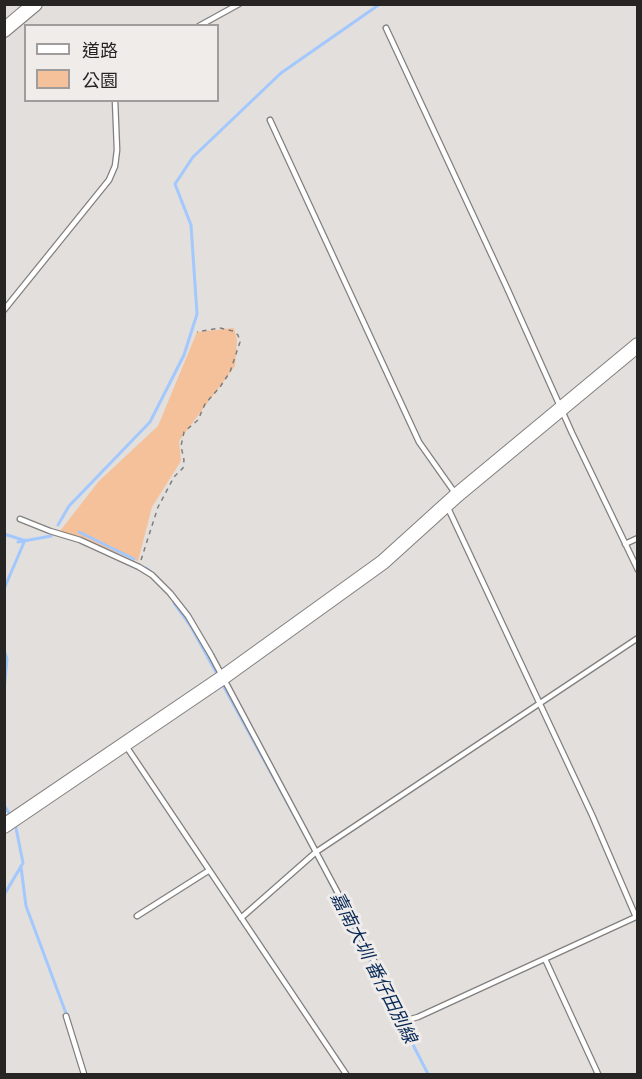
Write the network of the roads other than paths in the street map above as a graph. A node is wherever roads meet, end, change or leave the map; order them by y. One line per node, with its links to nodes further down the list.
1 (35, 4): 5 (street)
2 (239, 4): 3 (lane)
3 (203, 24)
4 (386, 28): 10 (lane)
5 (4, 30)
6 (114, 102): 8 (lane)
7 (270, 120): 11 (lane)
8 (4, 310)
9 (638, 345): 10 (street)
10 (561, 408): 11 (street); 14 (lane)
11 (452, 500): 17 (street); 18 (lane)
12 (20, 519): 17 (lane)
13 (638, 538): 14 (lane)
14 (626, 544): 15 (lane)
15 (638, 570)
16 (638, 638): 18 (lane)
17 (222, 678): 19 (street); 21 (lane)
18 (540, 703): 21 (lane); 24 (lane)
19 (124, 744): 20 (street); 22 (lane)
20 (4, 826)
21 (316, 852): 25 (lane); 26 (lane)
22 (208, 871): 23 (lane); 25 (lane)
23 (137, 916)
24 (637, 917): 26 (lane)
25 (241, 918): 29 (lane)
26 (545, 959): 30 (lane)
27 (66, 1016): 28 (lane)
28 (84, 1074)
29 (346, 1074)
30 (598, 1074)

